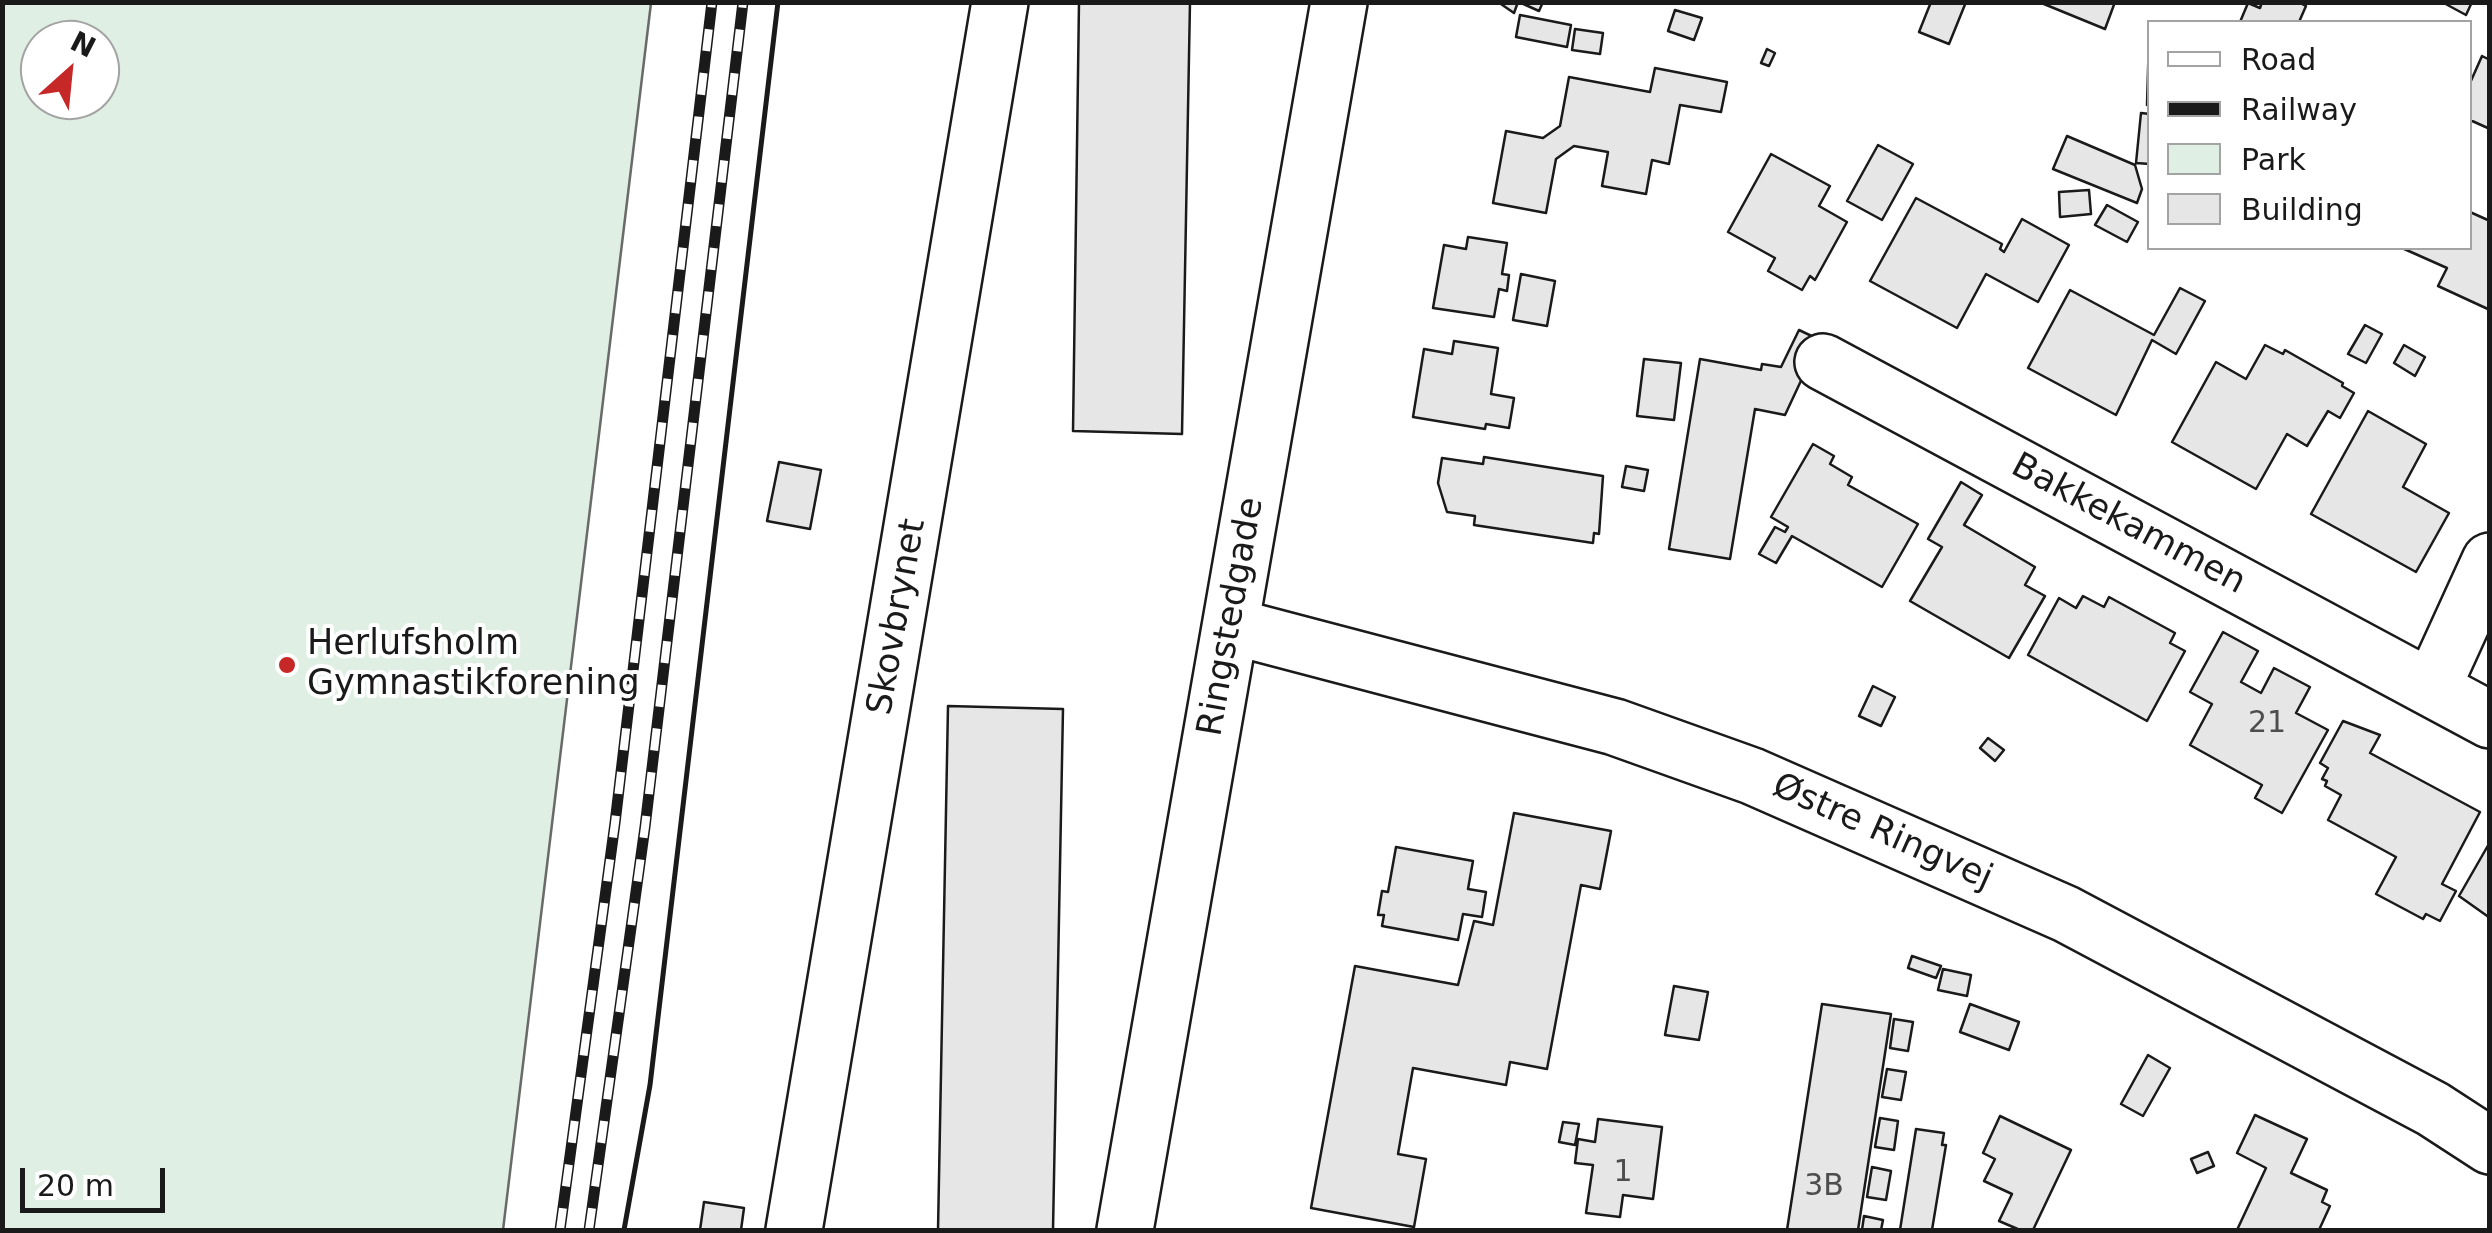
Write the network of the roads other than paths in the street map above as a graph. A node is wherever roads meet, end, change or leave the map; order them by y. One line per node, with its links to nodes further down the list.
1 (1000, 2): 9 (street, Skovbrynet)
2 (1339, 2): 5 (street, Ringstedgade)
3 (1823, 362): 6 (street, Bakkekammen)
4 (2490, 561): 6 (street)
5 (1231, 626): 8 (street, Østre Ringvej); 10 (street, Ringstedgade)
6 (2432, 688): 7 (street, Bakkekammen)
7 (2490, 720)
8 (2490, 1146)
9 (794, 1230)
10 (1125, 1230)

